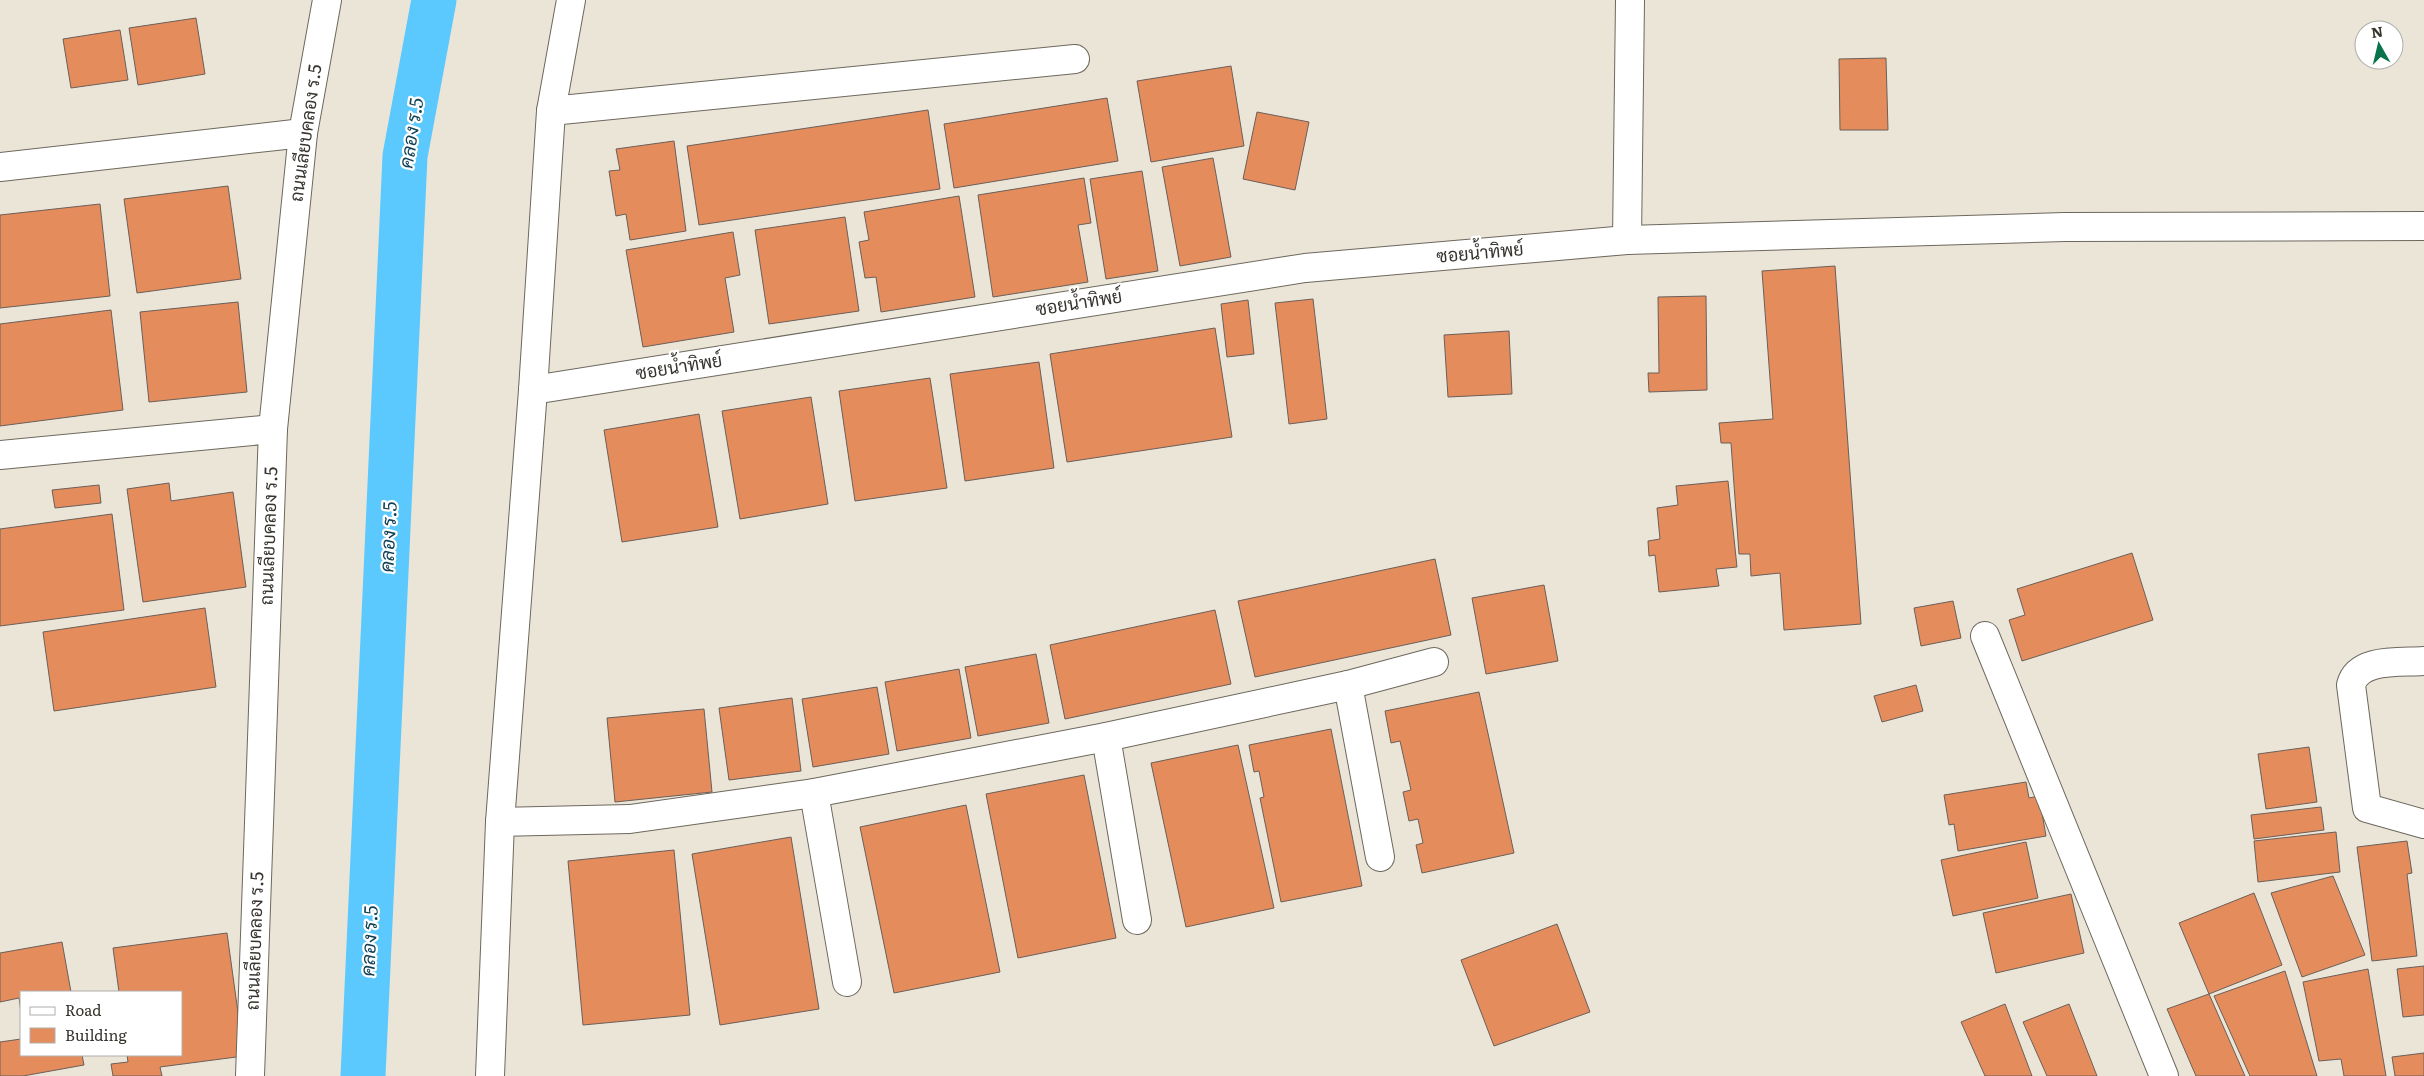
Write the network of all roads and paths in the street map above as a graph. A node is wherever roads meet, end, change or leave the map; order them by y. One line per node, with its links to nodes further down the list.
1 (327, 0): 6 (street, ถนนเลียบคลอง ร.5)
2 (571, 0): 5 (street)
3 (1630, 0): 9 (street)
4 (1076, 59): 5 (street)
5 (550, 111): 10 (street)
6 (303, 133): 7 (street); 11 (street, ถนนเลียบคลอง ร.5)
7 (0, 167)
8 (2424, 226): 9 (street, ซอยน้ำทิพย์)
9 (1627, 240): 10 (street, ซอยน้ำทิพย์)
10 (533, 390): 19 (street)
11 (273, 429): 12 (street); 24 (street, ถนนเลียบคลอง ร.5)
12 (0, 455)
13 (1985, 636): 26 (street)
14 (2424, 661): 20 (street)
15 (1434, 662): 16 (street)
16 (1348, 684): 17 (street); 21 (street)
17 (1106, 737): 18 (street); 22 (street)
18 (814, 793): 19 (street); 23 (street)
19 (500, 822): 25 (street)
20 (2424, 824)
21 (1380, 857)
22 (1137, 920)
23 (847, 982)
24 (250, 1076)
25 (490, 1076)
26 (2164, 1076)

